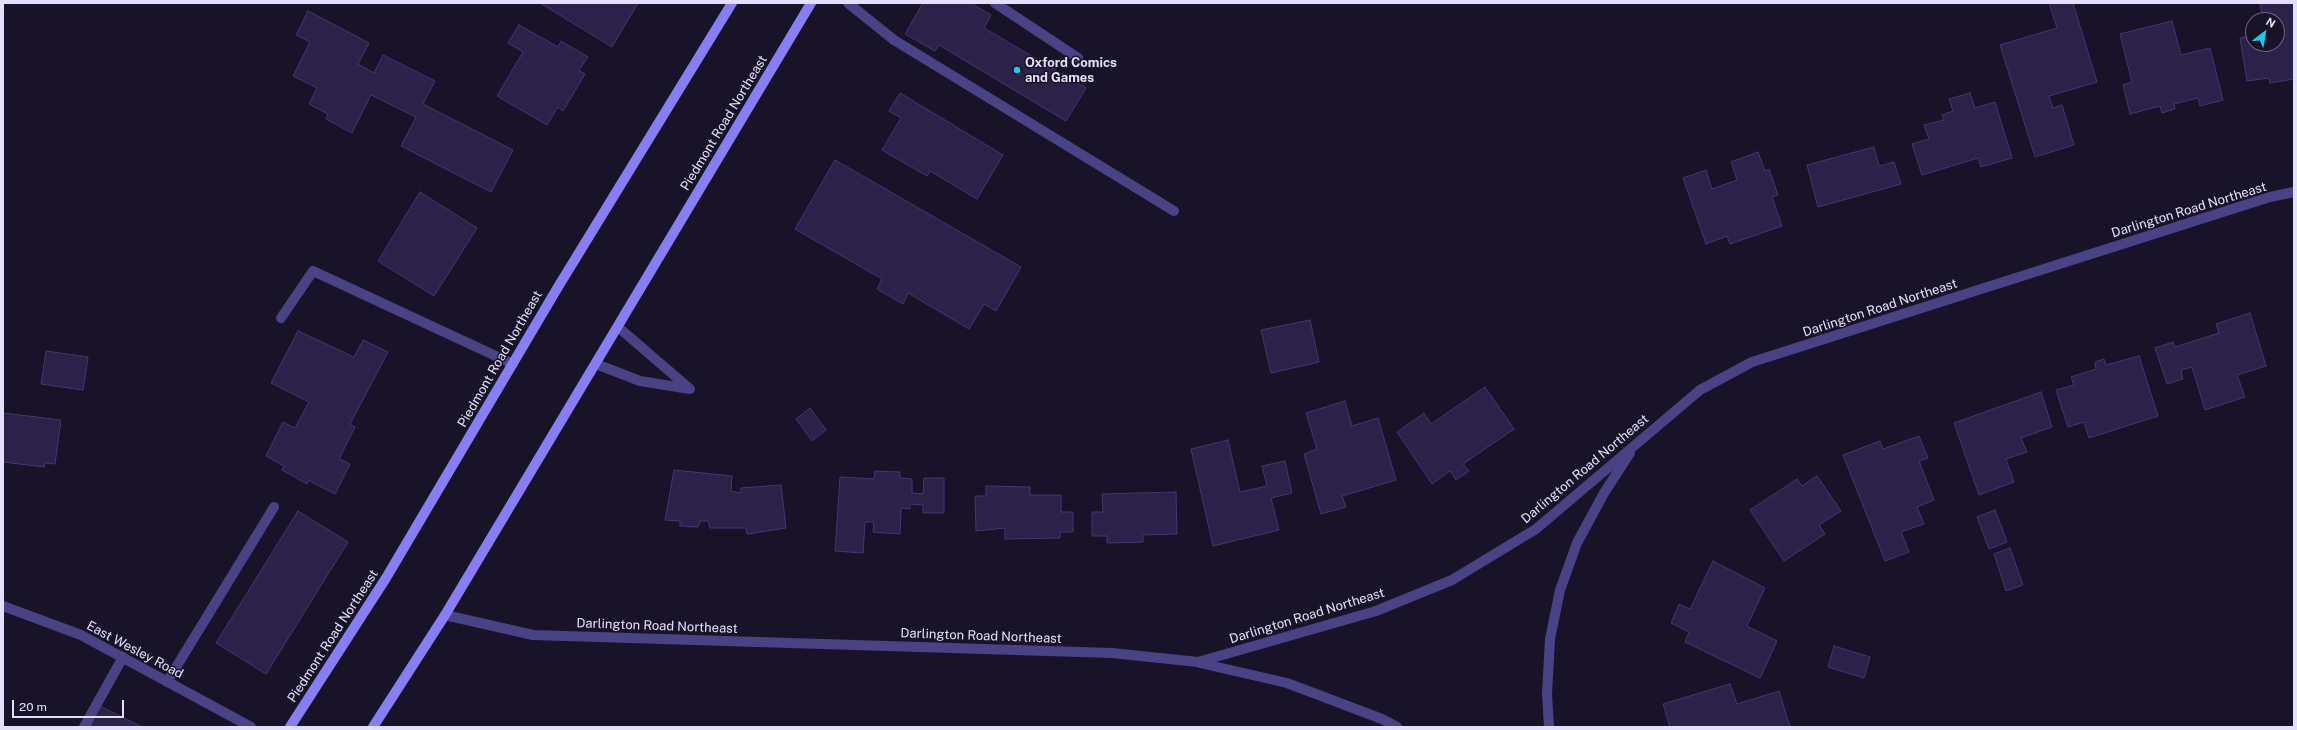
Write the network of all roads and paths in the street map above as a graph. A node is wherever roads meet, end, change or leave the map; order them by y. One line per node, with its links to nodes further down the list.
1 (732, 3): 10 (main road, Piedmont Road Northeast)
2 (811, 3): 9 (main road, Piedmont Road Northeast)
3 (848, 3): 7 (street)
4 (996, 3): 5 (street)
5 (1078, 58)
6 (2294, 192): 12 (street, Darlington Road Northeast)
7 (1174, 211)
8 (281, 318): 10 (street)
9 (618, 328): 11 (main road, Piedmont Road Northeast); 11 (street)
10 (513, 364): 21 (main road, Piedmont Road Northeast)
11 (596, 364): 15 (main road, Piedmont Road Northeast)
12 (1635, 445): 17 (street, Darlington Road Northeast); 24 (street)
13 (274, 506): 18 (street)
14 (3, 606): 16 (street, East Wesley Road)
15 (445, 615): 17 (street, Darlington Road Northeast); 22 (main road, Piedmont Road Northeast)
16 (123, 657): 18 (street, East Wesley Road); 19 (street)
17 (1198, 662): 23 (street)
18 (167, 682): 20 (street, East Wesley Road)
19 (84, 727)
20 (251, 727)
21 (290, 727)
22 (373, 727)
23 (1397, 727)
24 (1549, 727)

